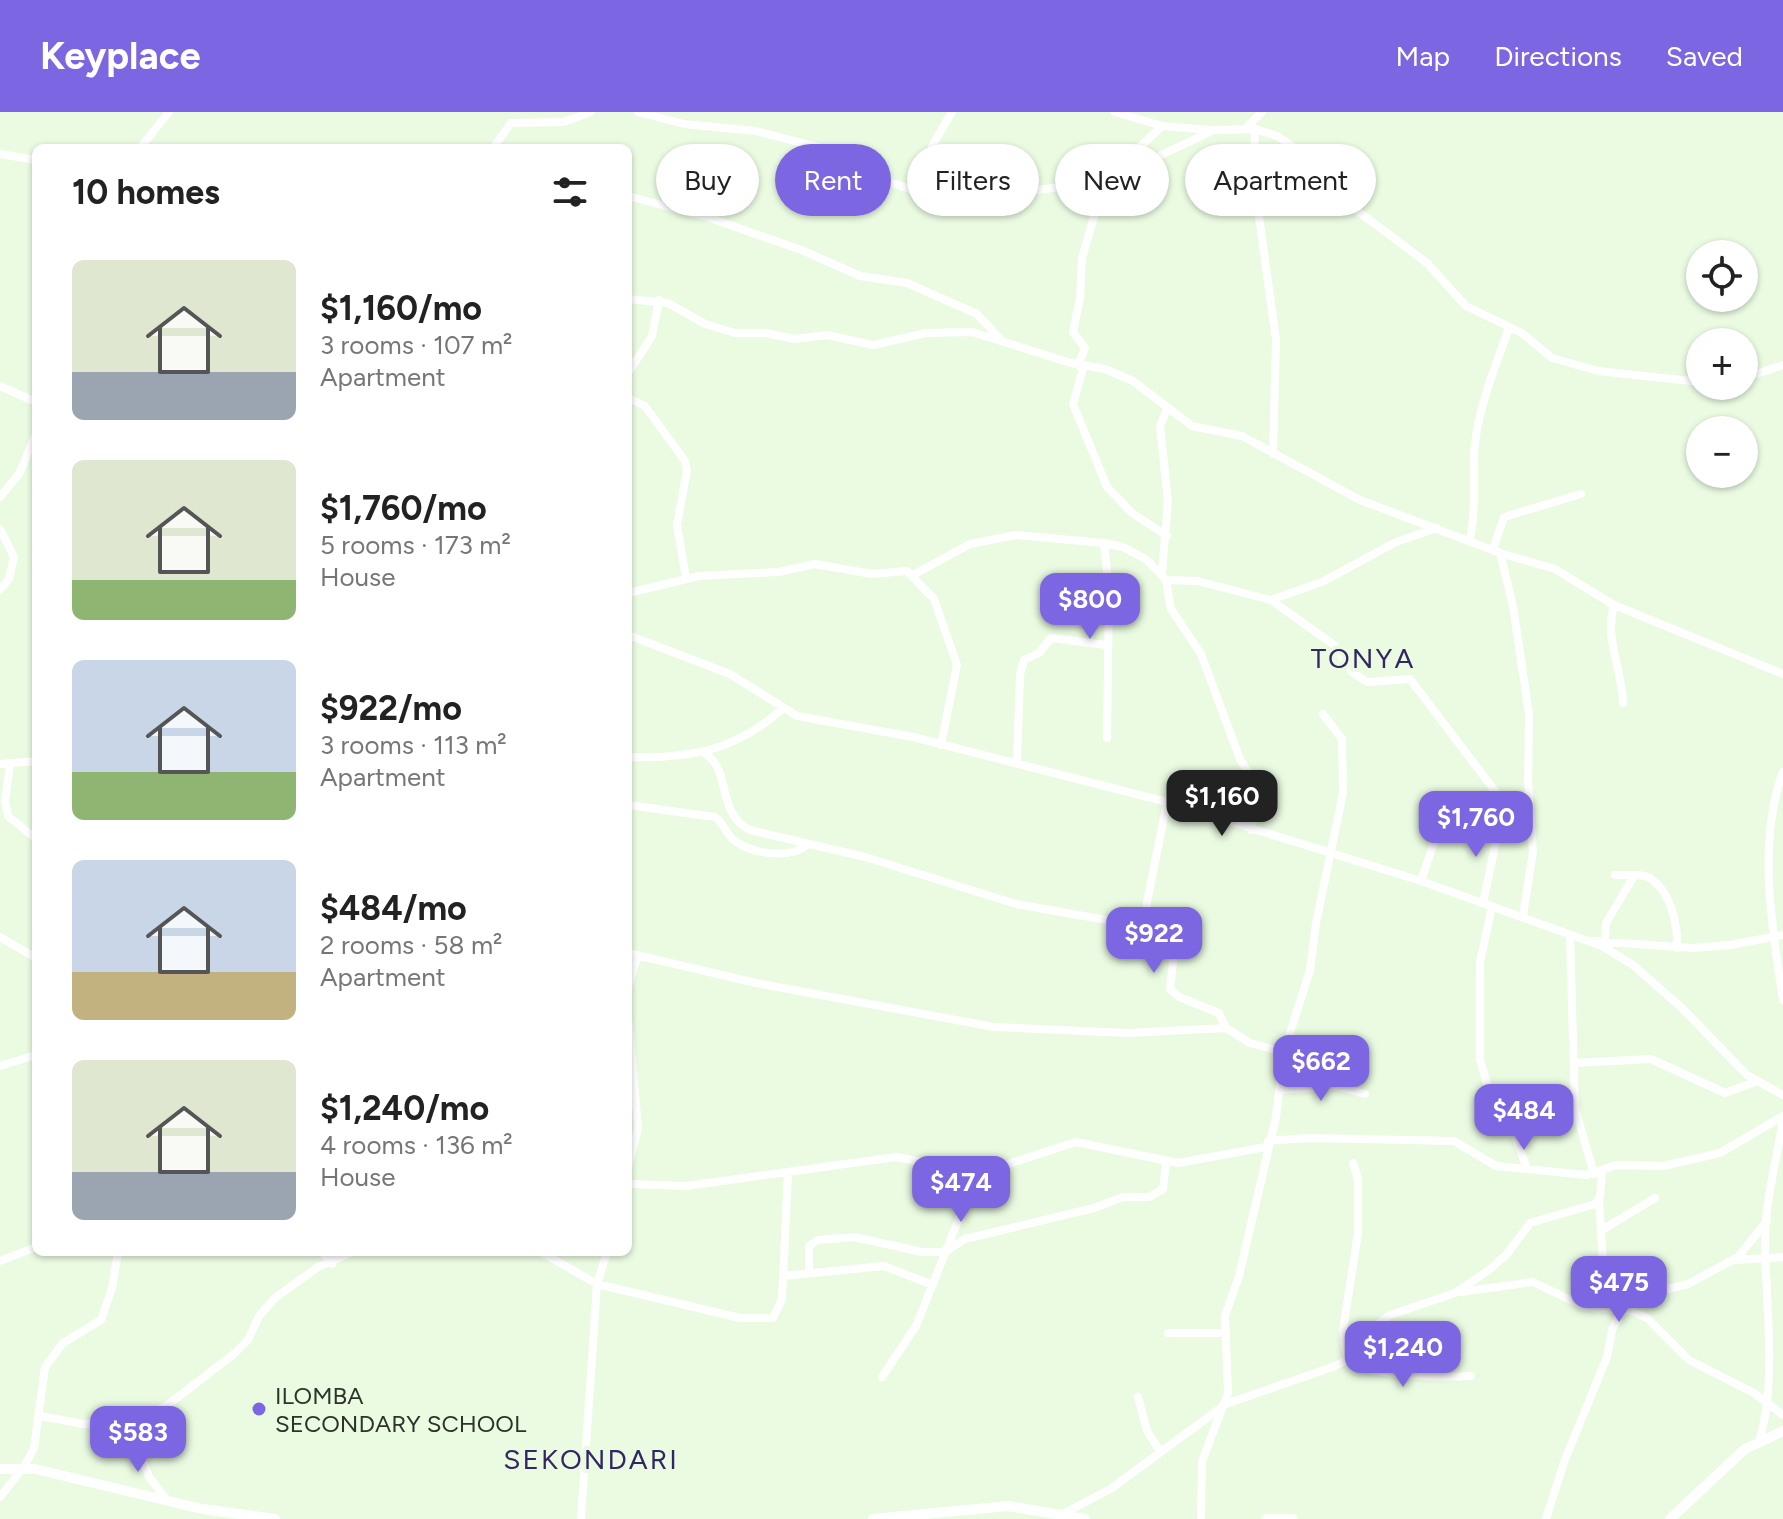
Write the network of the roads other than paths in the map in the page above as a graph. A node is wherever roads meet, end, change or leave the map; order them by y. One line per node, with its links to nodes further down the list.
1 (169, 112): 12 (street)
2 (506, 112): 8 (street)
3 (591, 112): 8 (street)
4 (638, 112): 19 (street)
5 (952, 112): 14 (street)
6 (1115, 112): 9 (street)
7 (1262, 112): 10 (street)
8 (511, 123): 13 (street)
9 (1162, 126): 11 (street); 15 (street)
10 (1250, 128): 11 (street); 24 (street); 36 (street)
11 (1214, 130): 16 (street)
12 (143, 144)
13 (495, 144)
14 (933, 144)
15 (1143, 144)
16 (1169, 150)
17 (0, 154): 18 (street)
18 (32, 159)
19 (907, 188)
20 (632, 197): 25 (street)
21 (1094, 216): 26 (street)
22 (632, 299): 23 (street)
23 (659, 300): 25 (street); 28 (street)
24 (1509, 328): 30 (street); 42 (street)
25 (1001, 340): 26 (street)
26 (1081, 365): 34 (street); 41 (street)
27 (1783, 365): 29 (street)
28 (632, 367)
29 (1758, 373)
30 (1686, 381)
31 (0, 386): 32 (street)
32 (32, 400)
33 (632, 400): 47 (street)
34 (1167, 409): 36 (street); 41 (street)
35 (32, 443): 38 (street)
36 (1273, 454): 39 (street)
37 (1581, 494): 44 (street)
38 (0, 497)
39 (1438, 528): 42 (street); 50 (street)
40 (0, 529): 48 (street)
41 (1167, 536): 46 (street)
42 (1470, 539): 44 (street)
43 (1104, 543): 45 (street); 46 (street); 53 (street)
44 (1496, 551): 51 (street); 79 (street)
45 (913, 575): 47 (street); 59 (street)
46 (1164, 576): 50 (street); 71 (street)
47 (686, 578): 49 (street)
48 (0, 590)
49 (632, 592)
50 (1271, 600): 78 (street)
51 (1614, 605): 54 (street); 55 (street)
52 (632, 637): 56 (street)
53 (1106, 645): 58 (street); 63 (street)
54 (1783, 674)
55 (1623, 703)
56 (782, 709): 59 (street); 60 (street)
57 (1323, 714): 74 (street)
58 (1107, 738)
59 (941, 745): 63 (street)
60 (705, 754): 61 (street); 73 (street)
61 (632, 757)
62 (32, 761): 64 (street)
63 (1017, 762): 68 (street)
64 (5, 764): 67 (street)
65 (1783, 772): 82 (street)
66 (1449, 798): 77 (street)
67 (5, 802): 70 (street); 72 (street)
68 (1167, 802): 71 (street); 80 (street)
69 (632, 806): 73 (street)
70 (0, 811)
71 (1251, 830): 74 (street)
72 (32, 836)
73 (807, 845): 80 (street)
74 (1329, 855): 77 (street); 93 (street)
75 (1615, 875): 76 (street)
76 (1634, 876): 84 (street); 86 (street)
77 (1421, 881): 78 (street)
78 (1488, 904): 79 (street); 108 (street)
79 (1523, 916): 81 (street)
80 (1152, 928): 92 (street)
81 (1570, 936): 85 (street); 95 (street)
82 (1780, 936): 86 (street); 91 (street)
83 (0, 937): 89 (street)
84 (1605, 940): 85 (street); 86 (street)
85 (1587, 941): 98 (street)
86 (1677, 948)
87 (632, 954): 88 (street)
88 (638, 955): 90 (street); 92 (street)
89 (32, 956)
90 (632, 974)
91 (1783, 1000)
92 (1226, 1028): 93 (street)
93 (1284, 1052): 99 (street)
94 (32, 1056): 97 (street)
95 (1575, 1063): 98 (street); 109 (street)
96 (632, 1064): 104 (street)
97 (0, 1066)
98 (1755, 1082): 101 (street)
99 (1281, 1090): 100 (street); 103 (street)
100 (1365, 1094)
101 (1783, 1095)
102 (1783, 1118): 109 (street); 114 (street)
103 (1267, 1144): 105 (street); 108 (street); 136 (street)
104 (632, 1152)
105 (1166, 1162): 107 (street); 117 (street)
106 (1353, 1163): 138 (street)
107 (979, 1168): 110 (street); 117 (street)
108 (1527, 1168): 109 (street)
109 (1598, 1173): 113 (street)
110 (788, 1174): 111 (street); 129 (street)
111 (632, 1184)
112 (1655, 1198): 115 (street)
113 (1599, 1200): 115 (street); 132 (street)
114 (1767, 1221): 123 (street); 126 (street)
115 (1602, 1230): 133 (street)
116 (32, 1249): 125 (street)
117 (945, 1252): 128 (street); 131 (street)
118 (117, 1256): 145 (street)
119 (325, 1256): 127 (street)
120 (345, 1256): 127 (street)
121 (548, 1256): 130 (street)
122 (606, 1256): 130 (street)
123 (1766, 1257): 124 (street); 126 (street); 142 (street)
124 (1783, 1257)
125 (0, 1261)
126 (1730, 1261): 134 (street)
127 (332, 1264): 147 (street)
128 (809, 1273): 129 (street); 131 (street)
129 (783, 1276): 130 (street)
130 (597, 1284): 156 (street)
131 (933, 1285): 140 (street)
132 (1455, 1293): 133 (street); 138 (street)
133 (1601, 1308): 134 (street); 137 (street)
134 (1624, 1308): 137 (street); 142 (street)
135 (1168, 1333): 136 (street)
136 (1224, 1333): 143 (street)
137 (1611, 1337): 162 (street)
138 (1347, 1360): 139 (street); 143 (street)
139 (1471, 1376)
140 (882, 1377)
141 (1138, 1397): 149 (street)
142 (1766, 1401): 144 (street); 148 (street)
143 (1226, 1404): 149 (street); 159 (street)
144 (1783, 1415)
145 (40, 1416): 147 (street); 150 (street)
146 (1783, 1431): 148 (street)
147 (118, 1432): 153 (street)
148 (1759, 1441): 163 (street)
149 (1160, 1451): 154 (street)
150 (24, 1467): 151 (street); 152 (street); 153 (street)
151 (0, 1469)
152 (0, 1497)
153 (168, 1501): 155 (street)
154 (1059, 1517): 157 (street); 158 (street)
155 (275, 1519)
156 (581, 1519)
157 (873, 1519)
158 (1085, 1519)
159 (1201, 1519)
160 (1266, 1519): 161 (street)
161 (1293, 1519)
162 (1546, 1519)
163 (1670, 1519)

